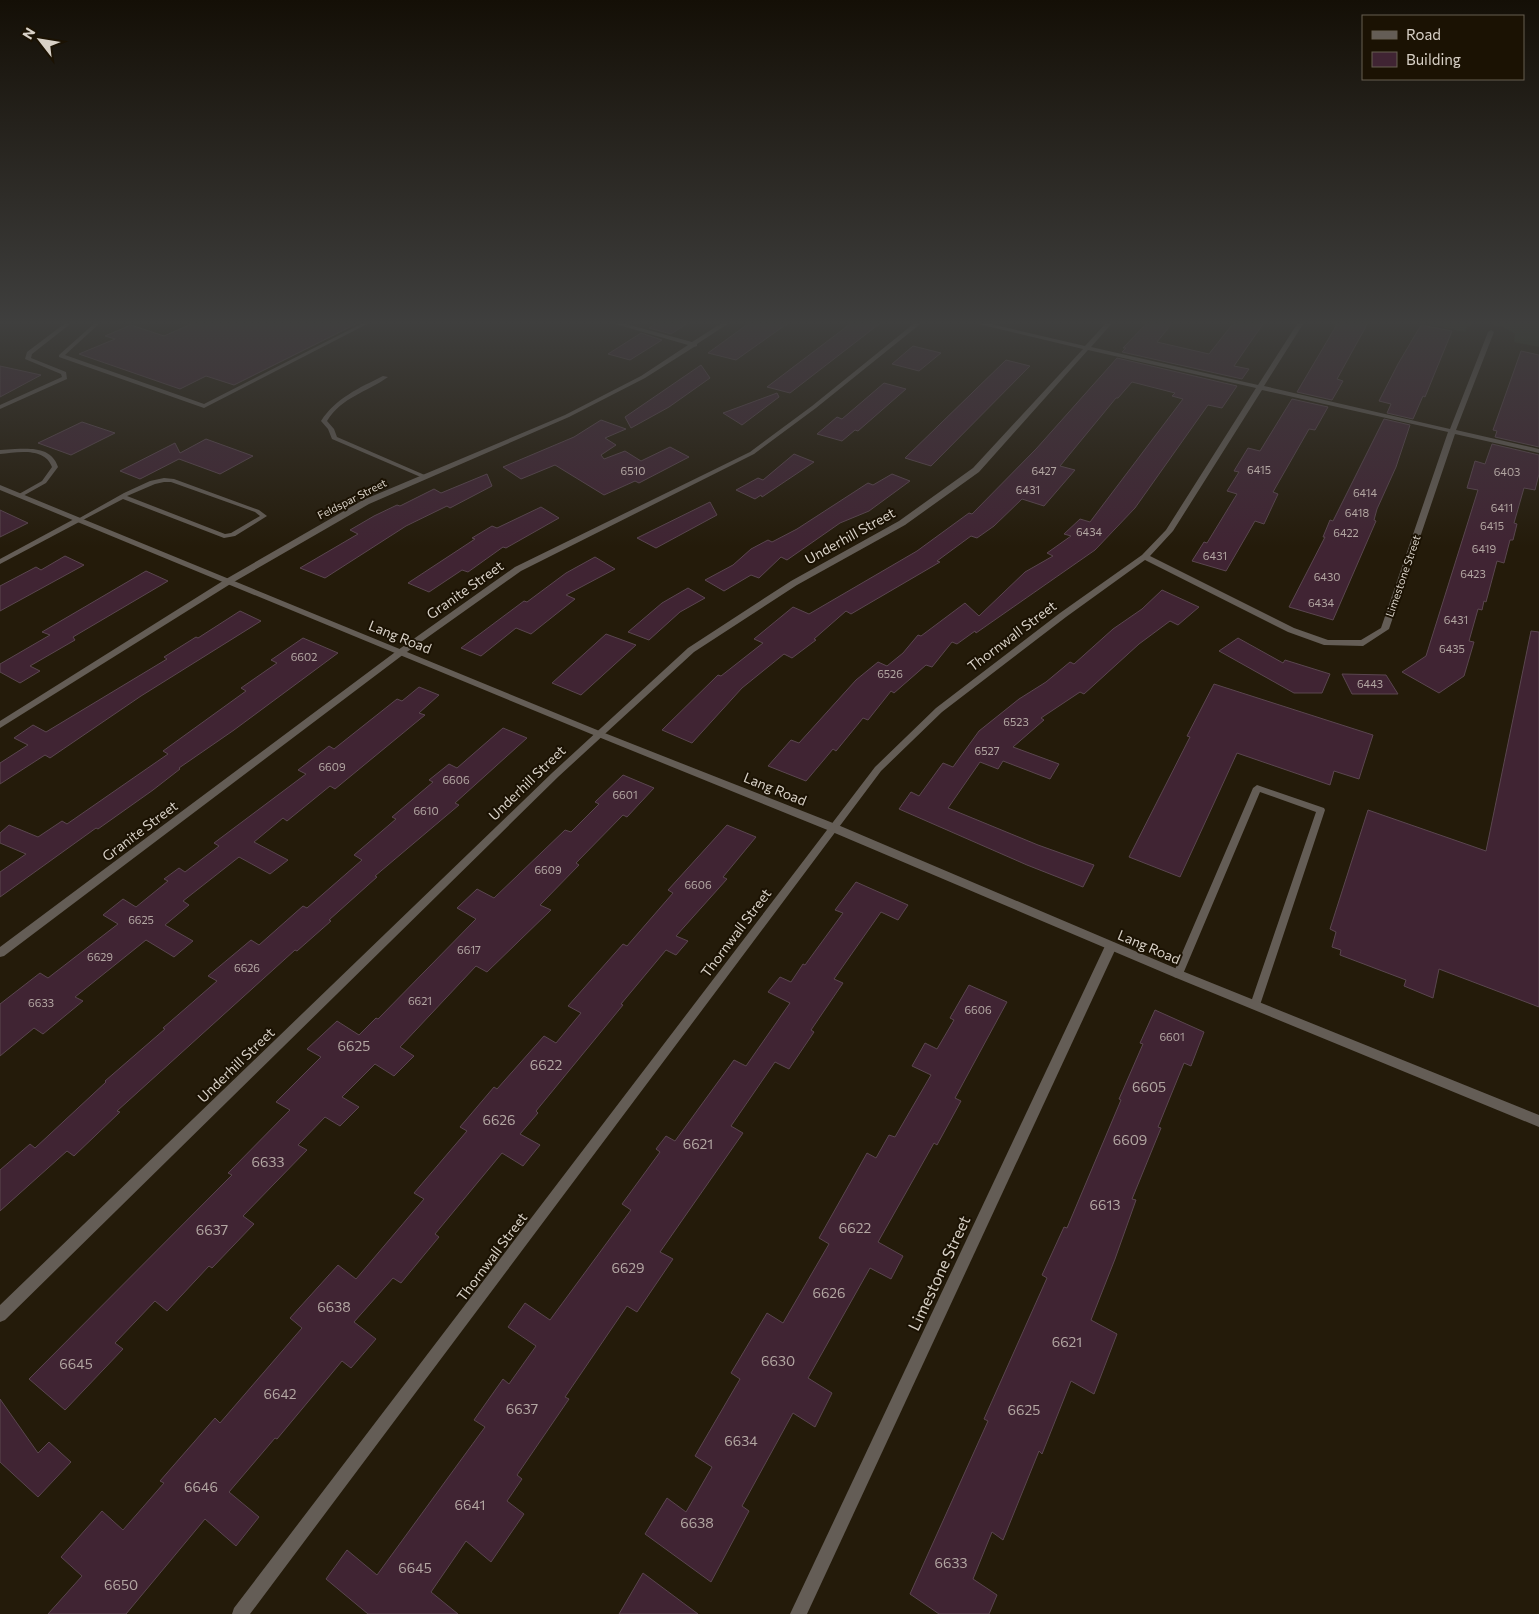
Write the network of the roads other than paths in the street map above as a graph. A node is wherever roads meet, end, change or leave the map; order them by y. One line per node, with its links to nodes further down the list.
1 (24, 396): 11 (lane)
2 (177, 396): 3 (lane)
3 (223, 396)
4 (349, 396): 15 (lane)
5 (605, 396): 15 (street, Feldspar Street)
6 (828, 396): 23 (street, Granite Street)
7 (1043, 396): 25 (street, Underhill Street)
8 (1256, 396): 20 (street, Thornwall Street)
9 (1297, 396): 12 (street)
10 (1466, 396): 12 (street, Limestone Street)
11 (0, 407)
12 (1452, 432): 13 (street); 20 (street, Limestone Street)
13 (1539, 451)
14 (0, 452): 17 (lane)
15 (425, 477): 22 (street, Feldspar Street)
16 (0, 487): 17 (street, Lang Road)
17 (21, 496): 19 (street, Lang Road)
18 (124, 497): 18 (lane); 19 (lane)
19 (80, 520): 21 (street); 22 (street, Lang Road)
20 (1145, 557): 26 (street, Thornwall Street)
21 (0, 562)
22 (229, 581): 23 (street, Lang Road); 24 (street, Feldspar Street)
23 (401, 652): 25 (street, Lang Road); 28 (street, Granite Street)
24 (0, 725)
25 (599, 734): 26 (street, Lang Road); 32 (street, Underhill Street)
26 (834, 828): 27 (street, Lang Road); 33 (street, Thornwall Street)
27 (1111, 946): 29 (street, Lang Road); 34 (street, Limestone Street)
28 (0, 954)
29 (1178, 974): 30 (street, Lang Road); 30 (lane)
30 (1255, 1005): 31 (street, Lang Road)
31 (1539, 1121)
32 (0, 1315)
33 (240, 1614)
34 (798, 1614)

